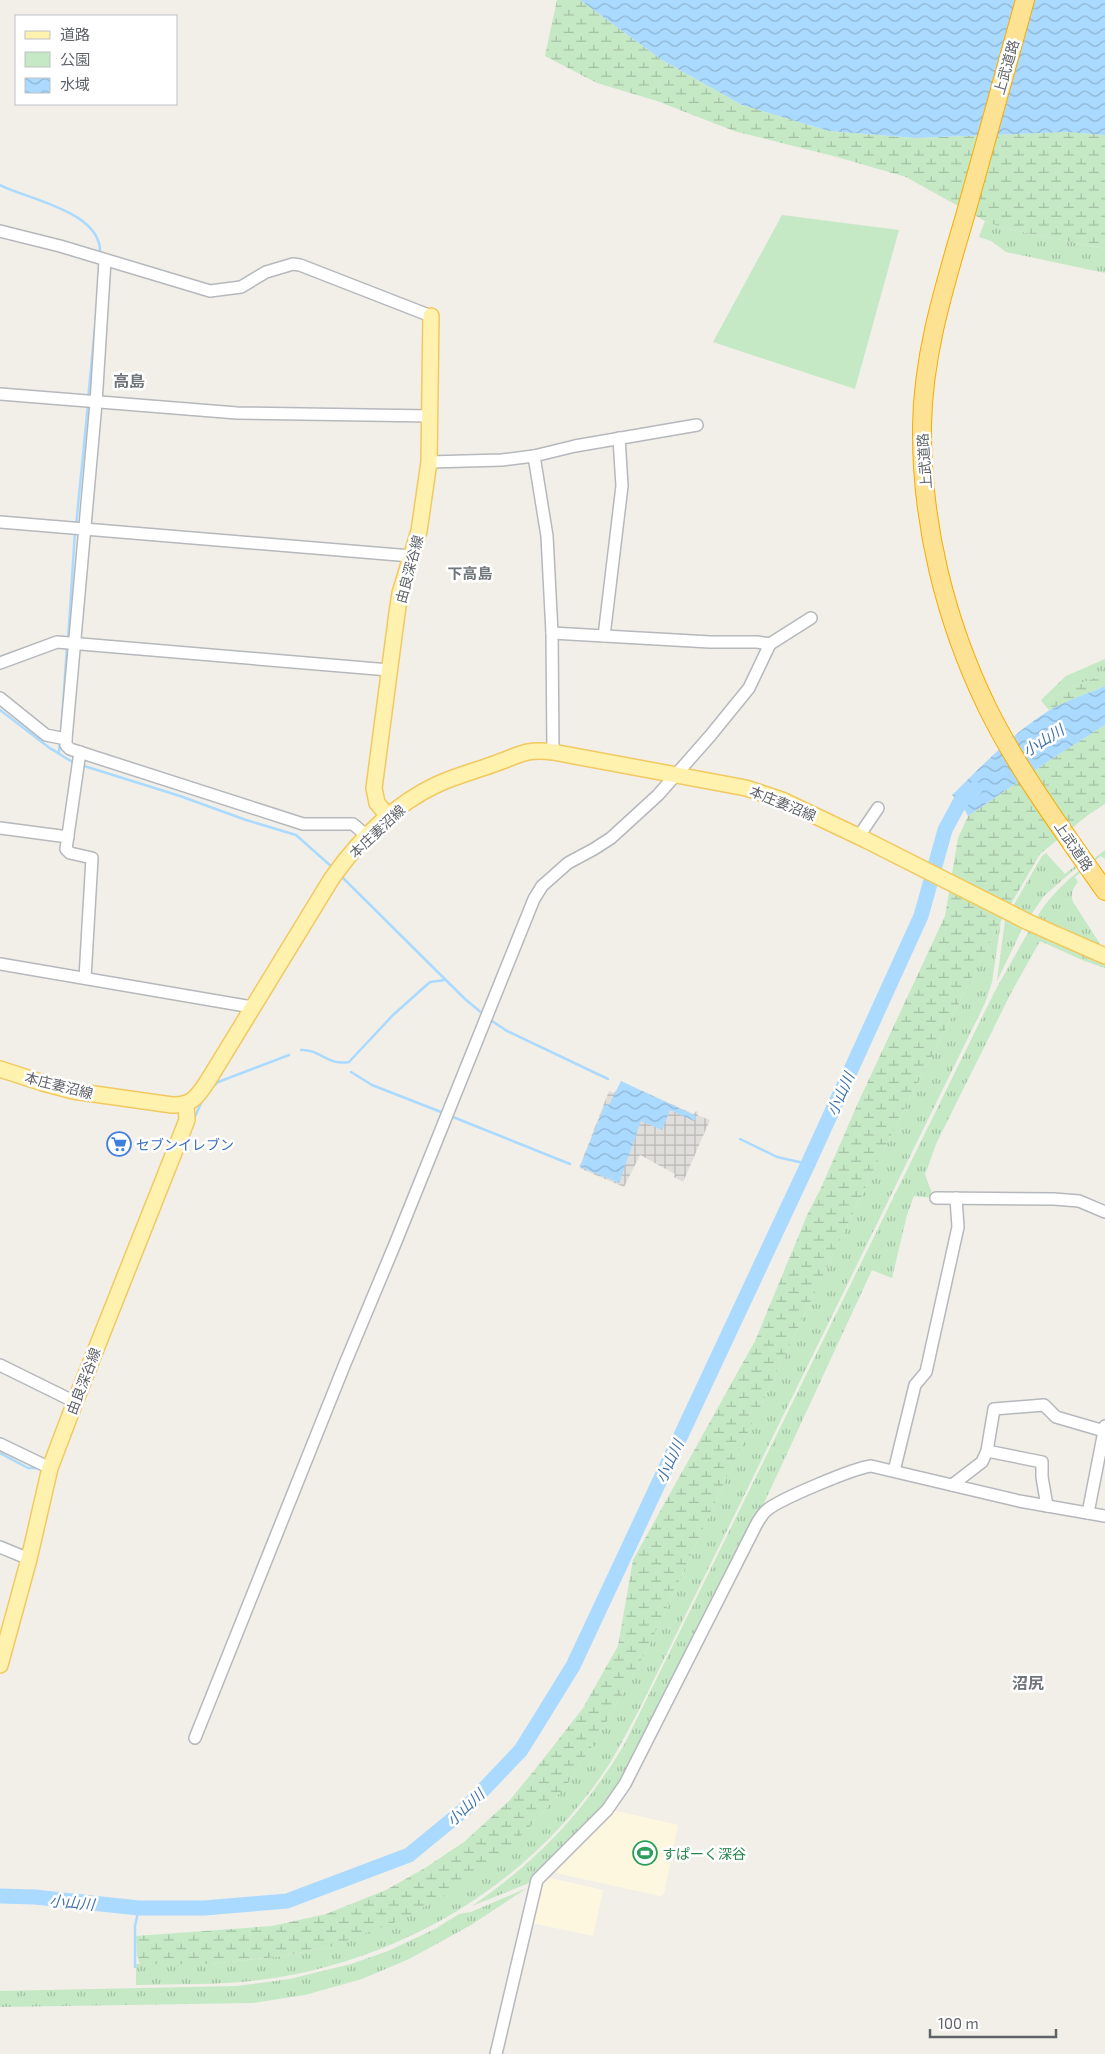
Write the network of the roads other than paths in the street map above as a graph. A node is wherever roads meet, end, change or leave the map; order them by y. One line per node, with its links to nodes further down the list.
1 (1025, 0): 33 (highway, 上武道路)
2 (0, 231): 3 (street)
3 (105, 260): 4 (street); 6 (street)
4 (431, 316): 7 (main road, 由良深谷線)
5 (0, 394): 6 (street)
6 (96, 403): 7 (street); 13 (street)
7 (431, 416): 11 (main road, 由良深谷線)
8 (697, 425): 9 (street)
9 (619, 438): 10 (street); 17 (street)
10 (534, 456): 11 (street); 16 (street)
11 (429, 462): 14 (main road, 由良深谷線)
12 (0, 522): 13 (street)
13 (78, 528): 14 (street); 18 (street)
14 (411, 556): 21 (main road, 由良深谷線)
15 (811, 618): 19 (street)
16 (552, 633): 17 (street); 25 (street)
17 (604, 636): 19 (street)
18 (70, 643): 20 (street); 21 (street); 23 (street)
19 (770, 644): 26 (street)
20 (0, 663)
21 (389, 670): 28 (main road, 由良深谷線)
22 (0, 698): 23 (street)
23 (62, 739): 24 (street)
24 (80, 752): 30 (street); 31 (street)
25 (552, 752): 26 (main road, 本庄妻沼線); 28 (main road, 本庄妻沼線)
26 (676, 775): 32 (main road, 本庄妻沼線); 57 (street)
27 (878, 808): 32 (street)
28 (388, 816): 30 (main road, 本庄妻沼線)
29 (0, 828): 31 (street)
30 (367, 836): 37 (main road, 本庄妻沼線)
31 (68, 837): 36 (street)
32 (862, 838): 34 (main road, 本庄妻沼線)
33 (1105, 892)
34 (1105, 956)
35 (0, 964): 36 (street)
36 (85, 978): 37 (street)
37 (251, 1009): 39 (main road, 本庄妻沼線)
38 (0, 1069): 39 (main road, 本庄妻沼線)
39 (186, 1105): 44 (main road, 由良深谷線)
40 (936, 1198): 41 (street)
41 (956, 1198): 42 (street); 49 (street)
42 (1105, 1212)
43 (0, 1364): 44 (street)
44 (75, 1402): 48 (main road, 由良深谷線)
45 (1104, 1428): 47 (street); 52 (street)
46 (0, 1444): 48 (street)
47 (987, 1451): 50 (street); 51 (street)
48 (50, 1468): 55 (main road, 由良深谷線)
49 (894, 1471): 50 (street); 58 (street)
50 (952, 1485): 51 (street)
51 (1047, 1506): 52 (street)
52 (1088, 1513): 53 (street)
53 (1105, 1516)
54 (0, 1547): 55 (street)
55 (29, 1559): 56 (main road, 由良深谷線)
56 (0, 1666)
57 (195, 1738)
58 (496, 2054)

